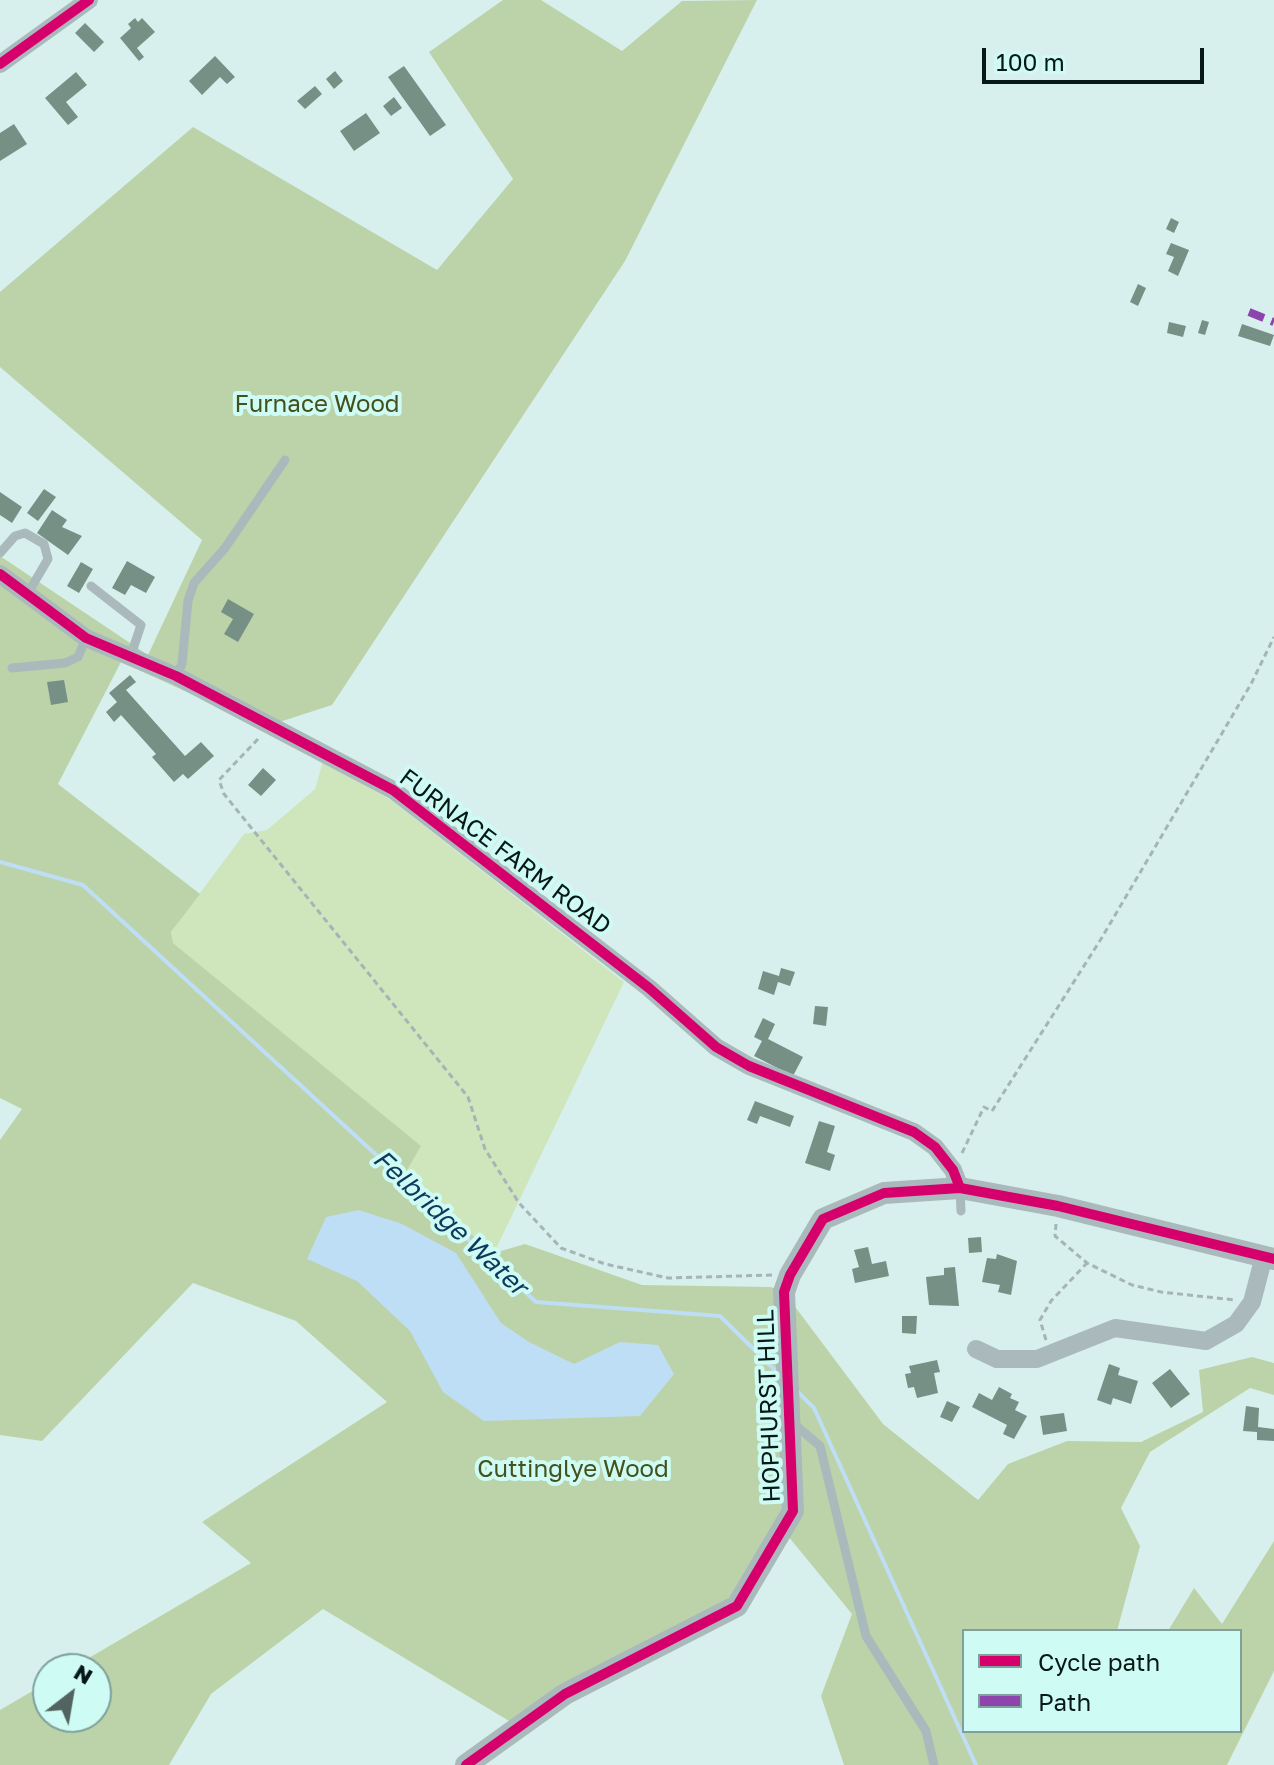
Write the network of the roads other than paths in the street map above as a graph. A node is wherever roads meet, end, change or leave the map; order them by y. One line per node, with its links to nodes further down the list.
1 (89, 0): 2 (street)
2 (0, 64)
3 (285, 460): 11 (lane)
4 (0, 553): 7 (lane)
5 (0, 574): 7 (street, FURNACE FARM ROAD)
6 (91, 586): 9 (lane)
7 (28, 593): 8 (street, FURNACE FARM ROAD)
8 (86, 638): 9 (street, FURNACE FARM ROAD); 10 (lane)
9 (130, 658): 11 (street, FURNACE FARM ROAD)
10 (12, 668)
11 (176, 676): 12 (street, FURNACE FARM ROAD)
12 (957, 1179): 13 (lane); 14 (street, HOPHURST HILL); 16 (street, HOPHURST HILL)
13 (961, 1211)
14 (1269, 1257): 15 (street)
15 (976, 1349)
16 (788, 1409): 17 (street, HOPHURST HILL); 18 (lane)
17 (466, 1765)
18 (934, 1765)

